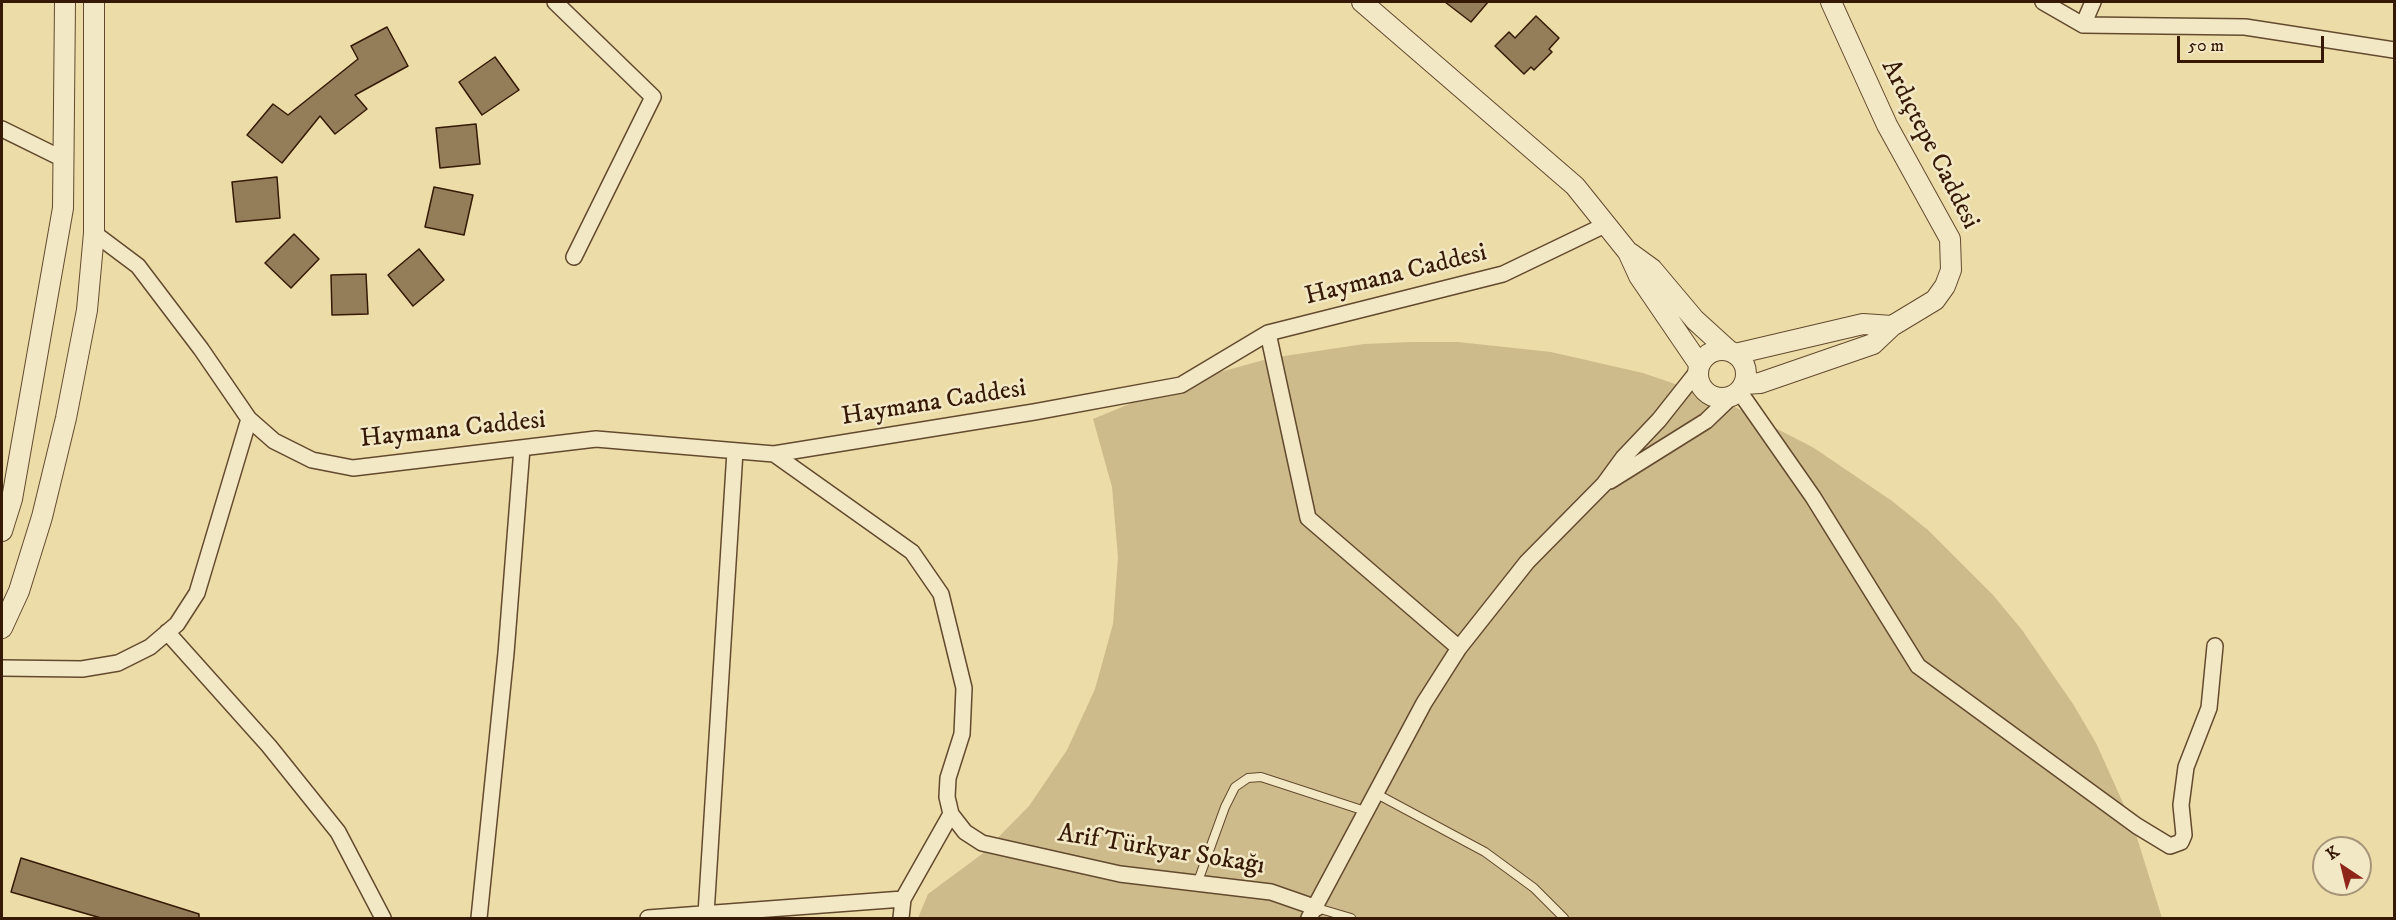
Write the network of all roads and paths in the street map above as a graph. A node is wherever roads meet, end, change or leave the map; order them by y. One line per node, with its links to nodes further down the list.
1 (65, 2): 11 (street)
2 (94, 2): 13 (street)
3 (555, 2): 15 (street)
4 (1362, 2): 12 (street)
5 (1831, 2): 16 (street, Ardıçtepe Caddesi)
6 (2043, 2): 8 (street)
7 (2093, 2): 8 (street)
8 (2083, 25): 9 (street)
9 (2394, 50)
10 (2, 129): 11 (street)
11 (63, 159): 26 (street)
12 (1607, 224): 14 (street); 17 (street, Haymana Caddesi)
13 (94, 232): 21 (street, Haymana Caddesi); 27 (street)
14 (1628, 252): 18 (street); 19 (street)
15 (574, 257)
16 (1892, 326): 18 (street); 20 (street, Ardıçtepe Caddesi)
17 (1268, 333): 24 (street, Haymana Caddesi); 30 (street)
18 (1732, 352): 19 (street); 20 (street)
19 (1698, 368): 20 (street); 25 (street)
20 (1738, 390): 25 (street); 29 (street)
21 (249, 419): 22 (street, Haymana Caddesi); 28 (street)
22 (522, 448): 23 (street, Haymana Caddesi); 40 (street)
23 (735, 451): 24 (street, Haymana Caddesi); 38 (street)
24 (774, 454): 34 (street)
25 (1604, 484): 30 (street)
26 (2, 531)
27 (2, 628)
28 (167, 632): 31 (street); 39 (street)
29 (2214, 645)
30 (1459, 648): 32 (street)
31 (2, 668)
32 (1375, 792): 33 (street); 44 (lane)
33 (1365, 811): 35 (lane); 37 (street)
34 (951, 814): 35 (street, Arif Türkyar Sokağı); 36 (street)
35 (1197, 884): 37 (street, Arif Türkyar Sokağı)
36 (903, 899): 38 (street); 42 (street)
37 (1313, 913): 43 (lane)
38 (706, 914): 41 (street)
39 (383, 918)
40 (479, 918)
41 (648, 918)
42 (901, 918)
43 (1351, 918)
44 (1564, 918)

